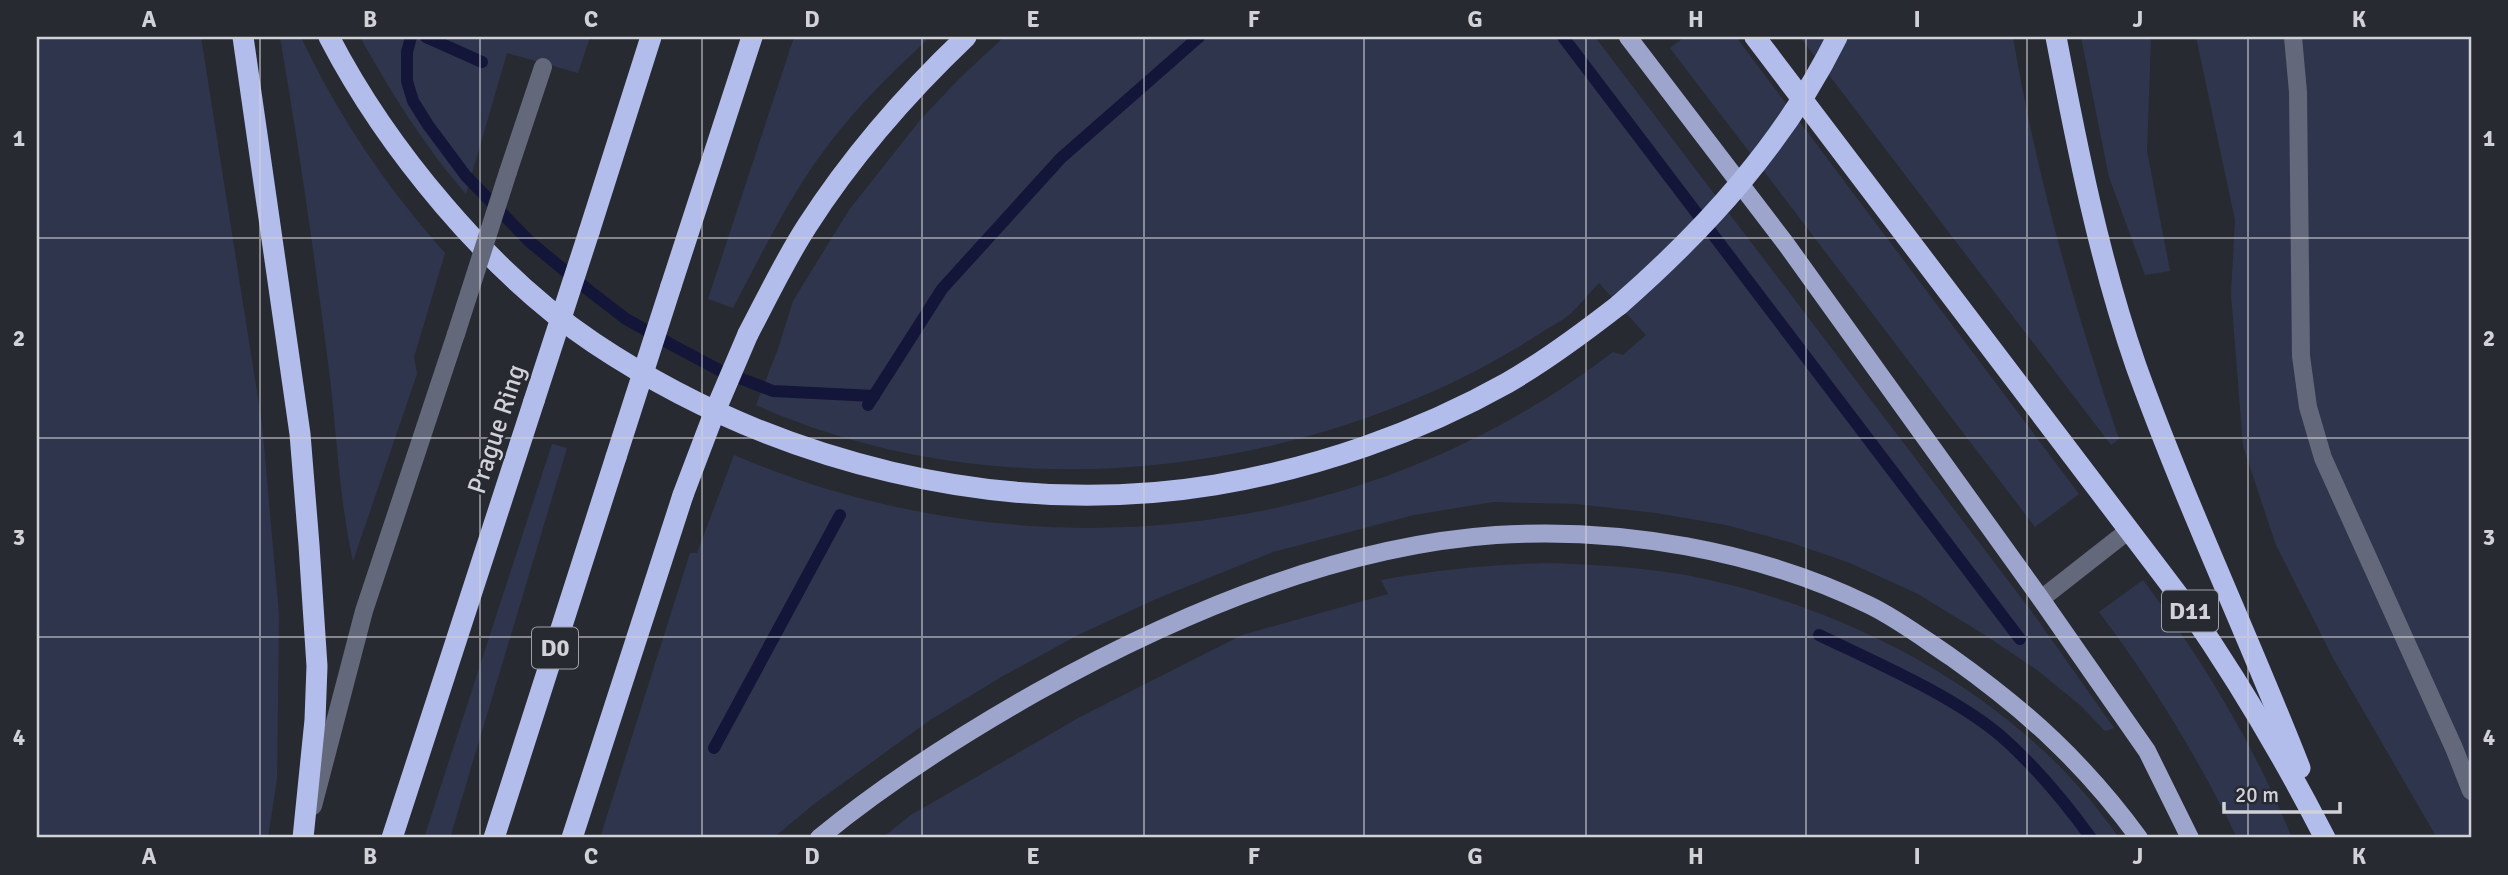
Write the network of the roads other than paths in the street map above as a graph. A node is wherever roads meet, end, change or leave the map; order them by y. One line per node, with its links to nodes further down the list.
1 (243, 37): 15 (highway)
2 (329, 37): 8 (highway, bridge)
3 (651, 37): 16 (highway, Prague Ring, bridge)
4 (752, 37): 17 (highway, D0, bridge)
5 (966, 37): 18 (highway, bridge)
6 (1628, 37): 13 (main road)
7 (1755, 37): 12 (highway, D11)
8 (1837, 37)
9 (2056, 37): 22 (highway)
10 (2293, 37): 14 (lane)
11 (543, 67): 15 (lane, bridge)
12 (2129, 530): 13 (lane); 22 (highway, D11)
13 (2041, 599): 21 (main road)
14 (2471, 791)
15 (304, 838)
16 (392, 838)
17 (494, 838)
18 (572, 838)
19 (820, 838): 20 (main road)
20 (2139, 838)
21 (2189, 838)
22 (2327, 838)

